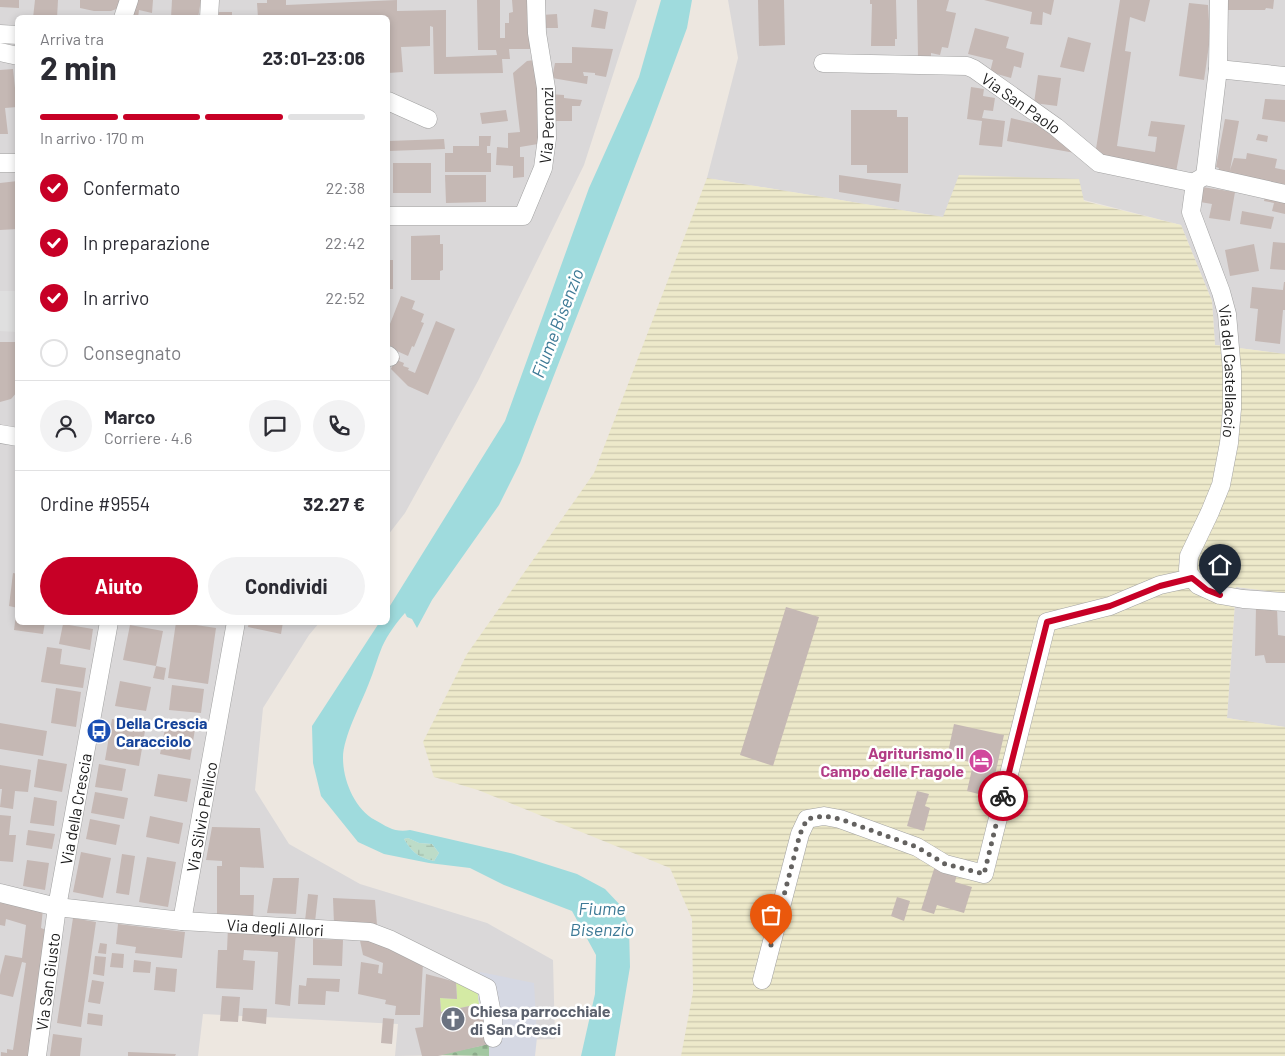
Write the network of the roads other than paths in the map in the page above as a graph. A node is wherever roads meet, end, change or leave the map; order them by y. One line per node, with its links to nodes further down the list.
1 (129, 0): 5 (street)
2 (210, 0): 6 (street)
3 (536, 0): 20 (street, Via Peronzi)
4 (1219, 0): 12 (street)
5 (124, 15)
6 (209, 15)
7 (0, 34): 8 (street)
8 (15, 35)
9 (0, 52): 10 (street)
10 (15, 55)
11 (823, 63): 18 (street, Via San Paolo)
12 (1218, 69): 13 (street); 18 (street)
13 (1285, 76)
14 (390, 102): 15 (street)
15 (428, 119)
16 (0, 163): 17 (street)
17 (15, 163)
18 (1200, 180): 19 (street, Via San Paolo); 23 (street, Via del Castellaccio)
19 (1285, 194)
20 (390, 216)
21 (0, 434): 22 (street)
22 (15, 436)
23 (1192, 578): 24 (street); 30 (street)
24 (1285, 602)
25 (108, 625): 28 (street, Via della Crescia)
26 (235, 625): 29 (street, Via Silvio Pellico)
27 (0, 894): 28 (street, Via degli Allori)
28 (57, 907): 29 (street, Via degli Allori); 32 (street, Via San Giusto)
29 (182, 922): 31 (street, Via degli Allori)
30 (762, 980)
31 (493, 1038)
32 (37, 1056)

